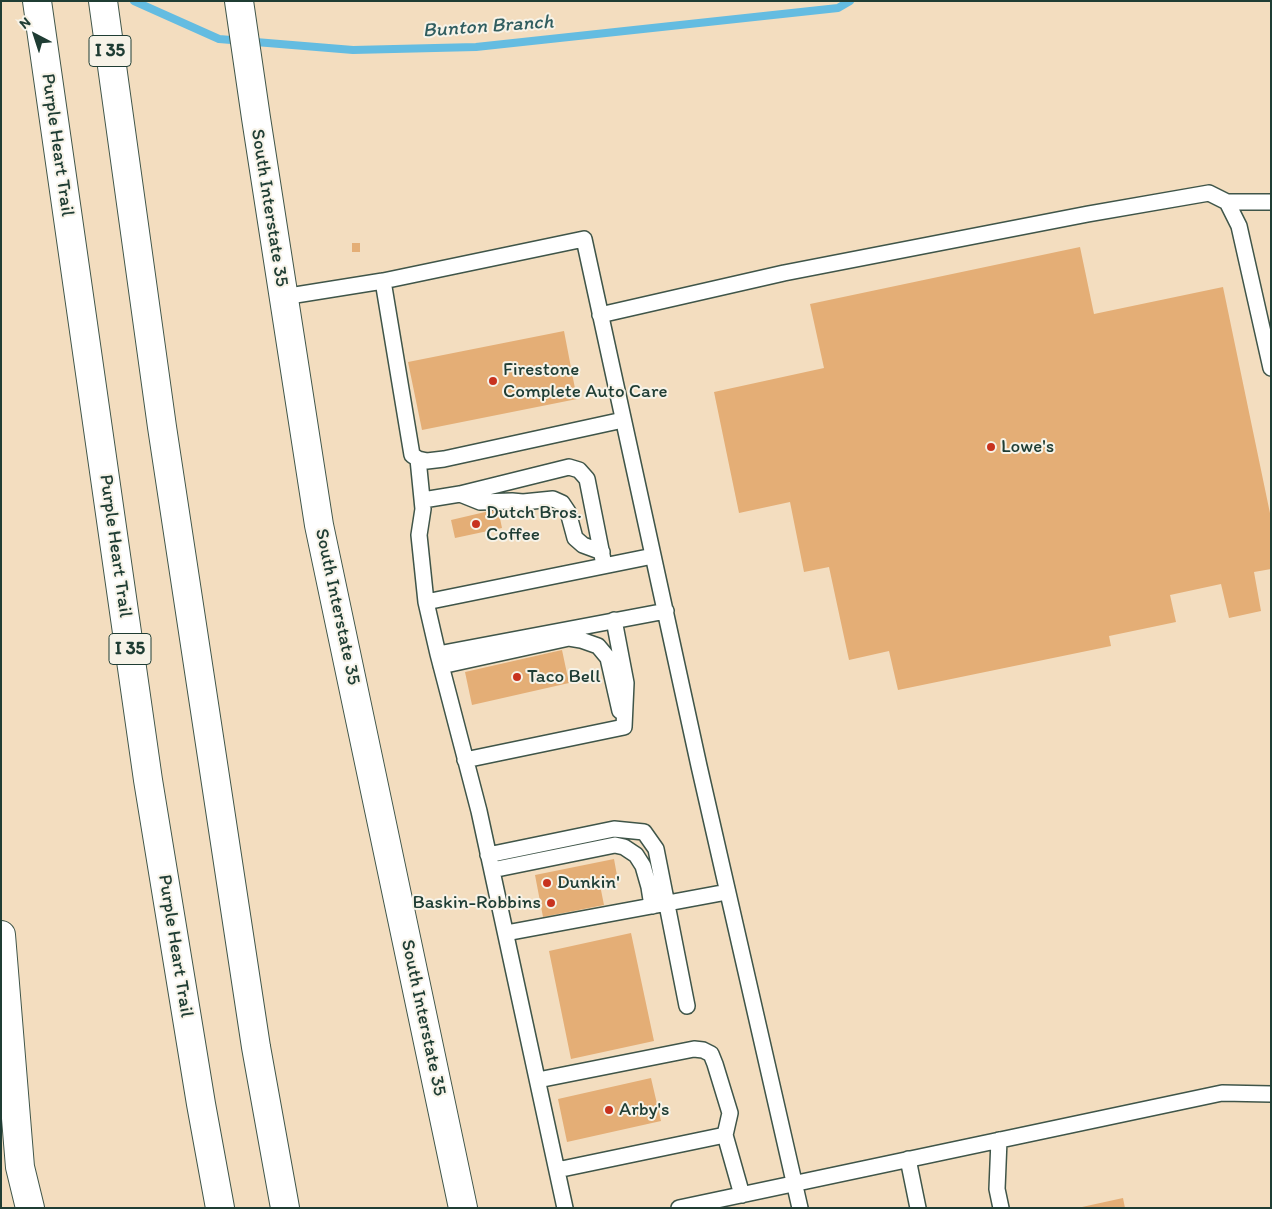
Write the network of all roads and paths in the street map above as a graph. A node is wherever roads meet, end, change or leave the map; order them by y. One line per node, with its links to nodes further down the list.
1 (37, 1): 38 (main road, Purple Heart Trail / I 35)
2 (103, 1): 39 (main road, I 35)
3 (239, 1): 7 (main road, South Interstate 35)
4 (1228, 202): 5 (lane); 8 (lane); 9 (lane)
5 (1271, 202)
6 (383, 280): 7 (lane); 8 (lane); 11 (lane)
7 (283, 297): 40 (main road, South Interstate 35)
8 (600, 314): 10 (lane)
9 (1271, 368)
10 (624, 420): 11 (lane); 14 (lane)
11 (418, 459): 13 (lane)
12 (460, 494): 13 (lane); 15 (lane); 15 (lane)
13 (422, 500): 16 (lane)
14 (653, 556): 15 (lane); 17 (lane)
15 (603, 559): 16 (lane)
16 (426, 602): 19 (lane)
17 (666, 611): 18 (lane); 24 (lane)
18 (614, 620): 19 (lane); 20 (lane)
19 (440, 660): 20 (lane); 21 (lane)
20 (624, 727): 21 (lane)
21 (465, 760): 22 (lane)
22 (488, 855): 23 (lane); 25 (lane)
23 (492, 870): 25 (lane); 27 (lane)
24 (727, 892): 25 (lane); 35 (lane)
25 (659, 905): 27 (lane); 28 (lane)
26 (1, 934): 37 (main road)
27 (506, 934): 29 (lane)
28 (687, 1006)
29 (538, 1080): 31 (lane); 34 (lane)
30 (1271, 1094): 32 (lane)
31 (725, 1136): 34 (lane); 36 (lane)
32 (999, 1140): 33 (lane); 45 (lane)
33 (908, 1159): 35 (lane); 44 (lane)
34 (557, 1170): 41 (lane)
35 (794, 1184): 36 (lane); 43 (lane)
36 (742, 1194): 42 (lane)
37 (30, 1208)
38 (220, 1208)
39 (284, 1208)
40 (463, 1208)
41 (565, 1208)
42 (679, 1208)
43 (800, 1208)
44 (918, 1208)
45 (1000, 1208)

